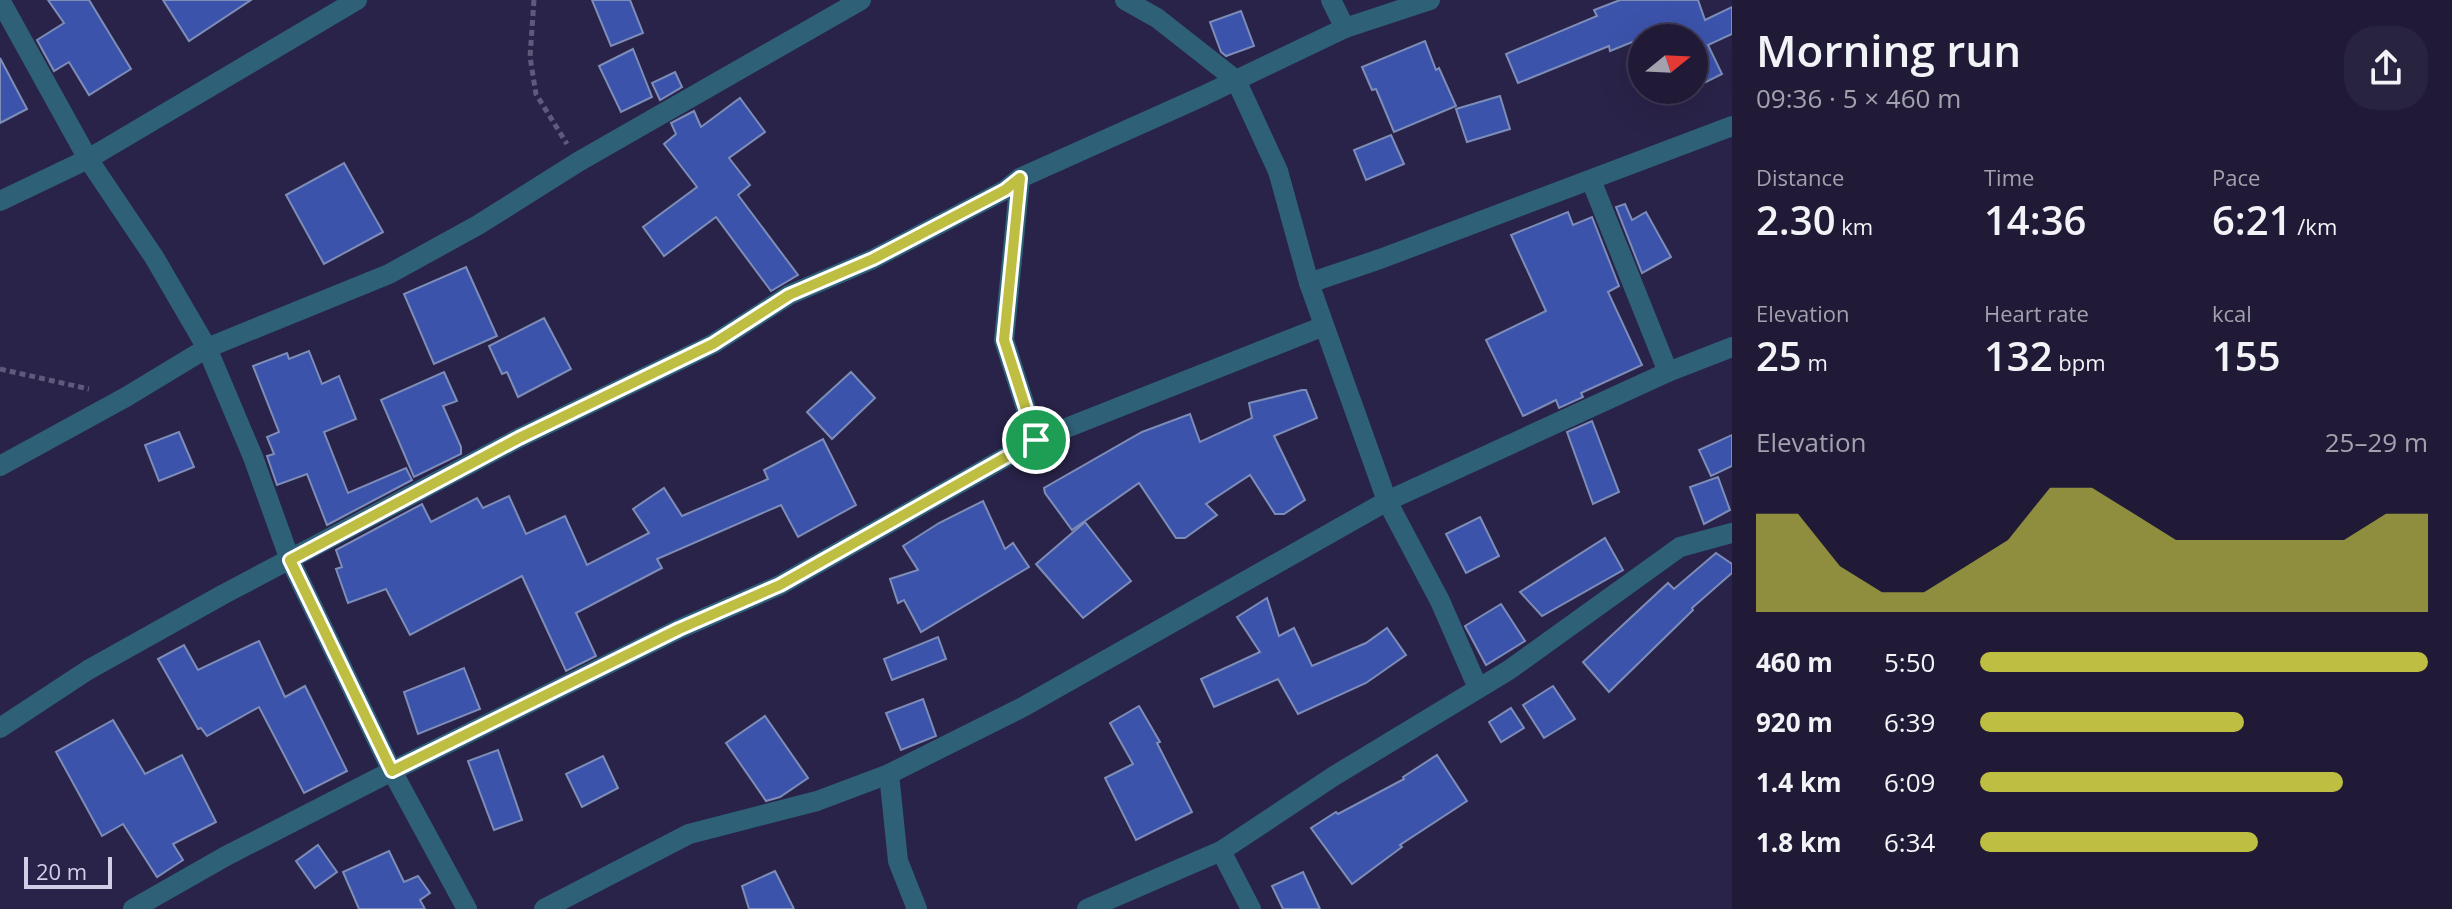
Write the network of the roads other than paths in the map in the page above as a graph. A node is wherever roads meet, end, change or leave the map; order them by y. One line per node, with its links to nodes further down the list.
1 (0, 0): 10 (street)
2 (357, 0): 10 (street)
3 (861, 0): 17 (street)
4 (1125, 0): 8 (street)
5 (1331, 0): 7 (street)
6 (1430, 0): 7 (street)
7 (1345, 28): 8 (street)
8 (1236, 80): 11 (street); 14 (street)
9 (1732, 126): 12 (street)
10 (88, 159): 13 (street); 17 (street)
11 (1020, 178): 19 (street); 23 (street)
12 (1591, 180): 14 (street); 18 (street)
13 (0, 201)
14 (1309, 283): 15 (street)
15 (1324, 326): 19 (street); 21 (street)
16 (1732, 347): 18 (street)
17 (207, 348): 20 (street); 23 (street)
18 (1668, 372): 21 (street)
19 (1036, 440): 26 (street)
20 (0, 466)
21 (1387, 501): 24 (street); 27 (street)
22 (1732, 533): 24 (street)
23 (290, 560): 25 (street); 26 (street)
24 (1478, 688): 28 (street)
25 (0, 728)
26 (392, 771): 29 (street); 30 (street)
27 (889, 774): 31 (street); 32 (street)
28 (1221, 851): 33 (street); 34 (street)
29 (133, 909)
30 (467, 909)
31 (544, 909)
32 (917, 909)
33 (1087, 909)
34 (1251, 909)

